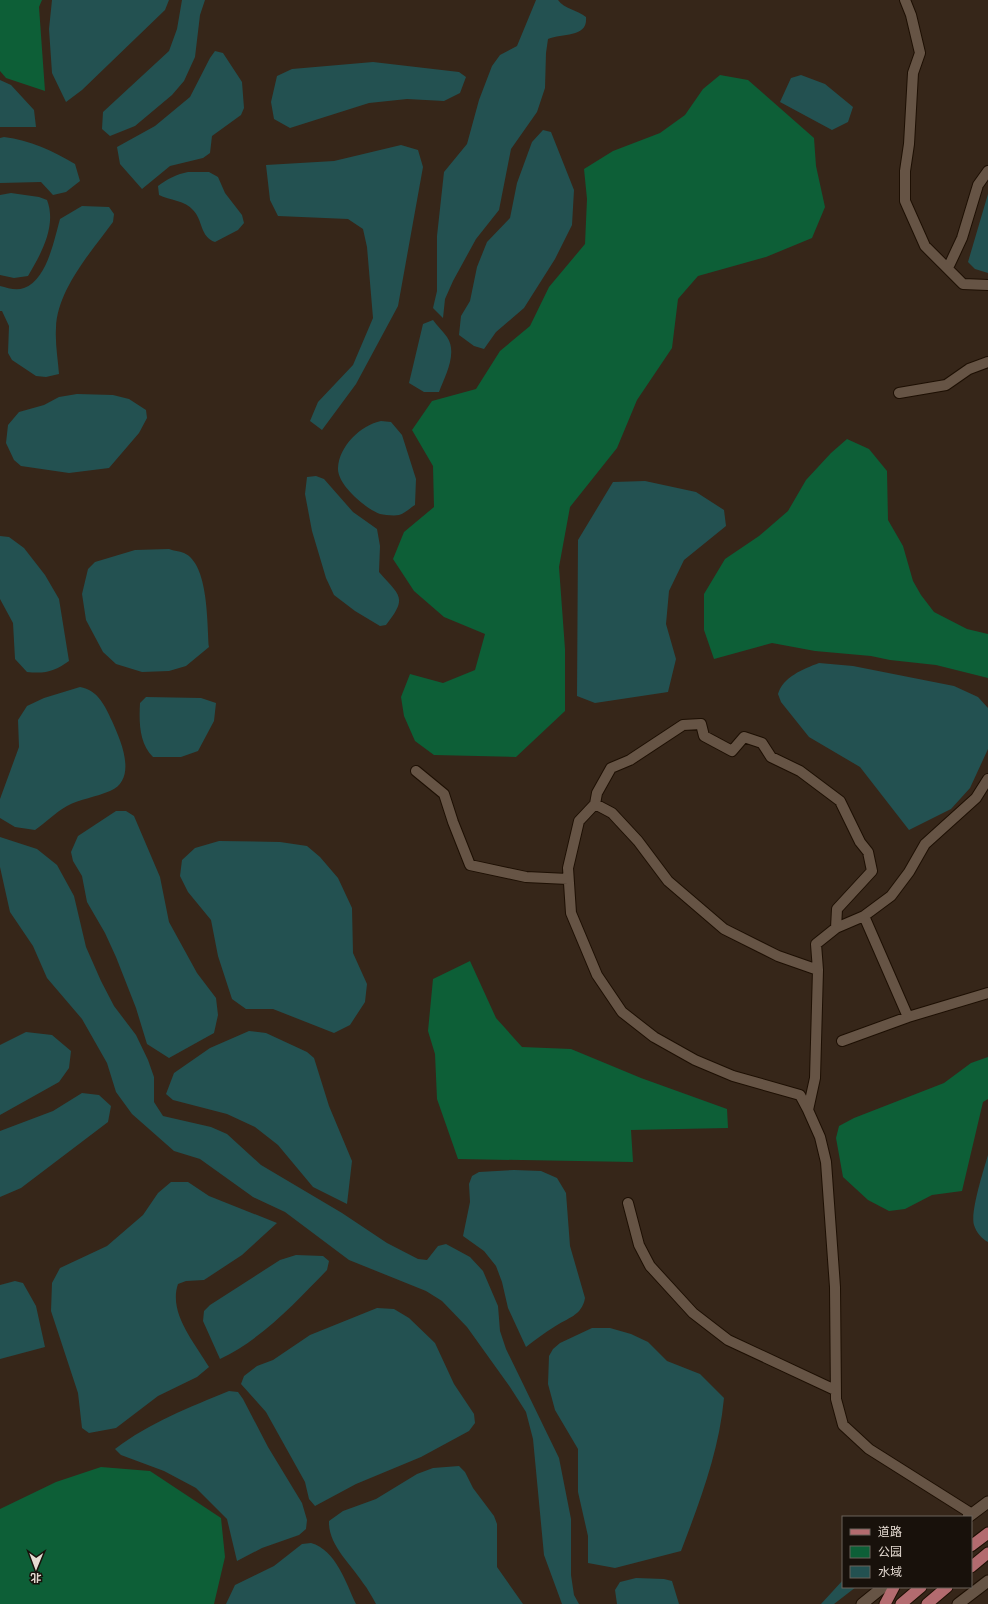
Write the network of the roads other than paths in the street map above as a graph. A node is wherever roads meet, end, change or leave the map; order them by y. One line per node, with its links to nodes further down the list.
1 (905, 0): 3 (street)
2 (988, 171): 3 (street)
3 (948, 268): 4 (street)
4 (988, 285)
5 (988, 362): 6 (street)
6 (899, 393)
7 (416, 772): 10 (street)
8 (988, 779): 11 (street)
9 (595, 804): 10 (street); 12 (street); 13 (street)
10 (568, 879): 17 (street)
11 (864, 916): 12 (street); 15 (street)
12 (836, 928): 13 (street)
13 (818, 970): 17 (street)
14 (988, 993): 15 (street)
15 (908, 1017): 16 (street)
16 (842, 1041)
17 (808, 1110): 19 (street)
18 (628, 1203): 19 (street)
19 (835, 1390): 21 (street)
20 (988, 1502): 21 (main road)
21 (970, 1516)
22 (988, 1533): 23 (main road)
23 (972, 1545)
24 (988, 1553): 25 (main road)
25 (972, 1566)
26 (988, 1581): 35 (main road)
27 (882, 1588): 31 (main road)
28 (893, 1588): 32 (main road)
29 (920, 1588): 33 (main road)
30 (946, 1588): 34 (main road)
31 (862, 1604)
32 (885, 1604)
33 (901, 1604)
34 (927, 1604)
35 (958, 1604)

